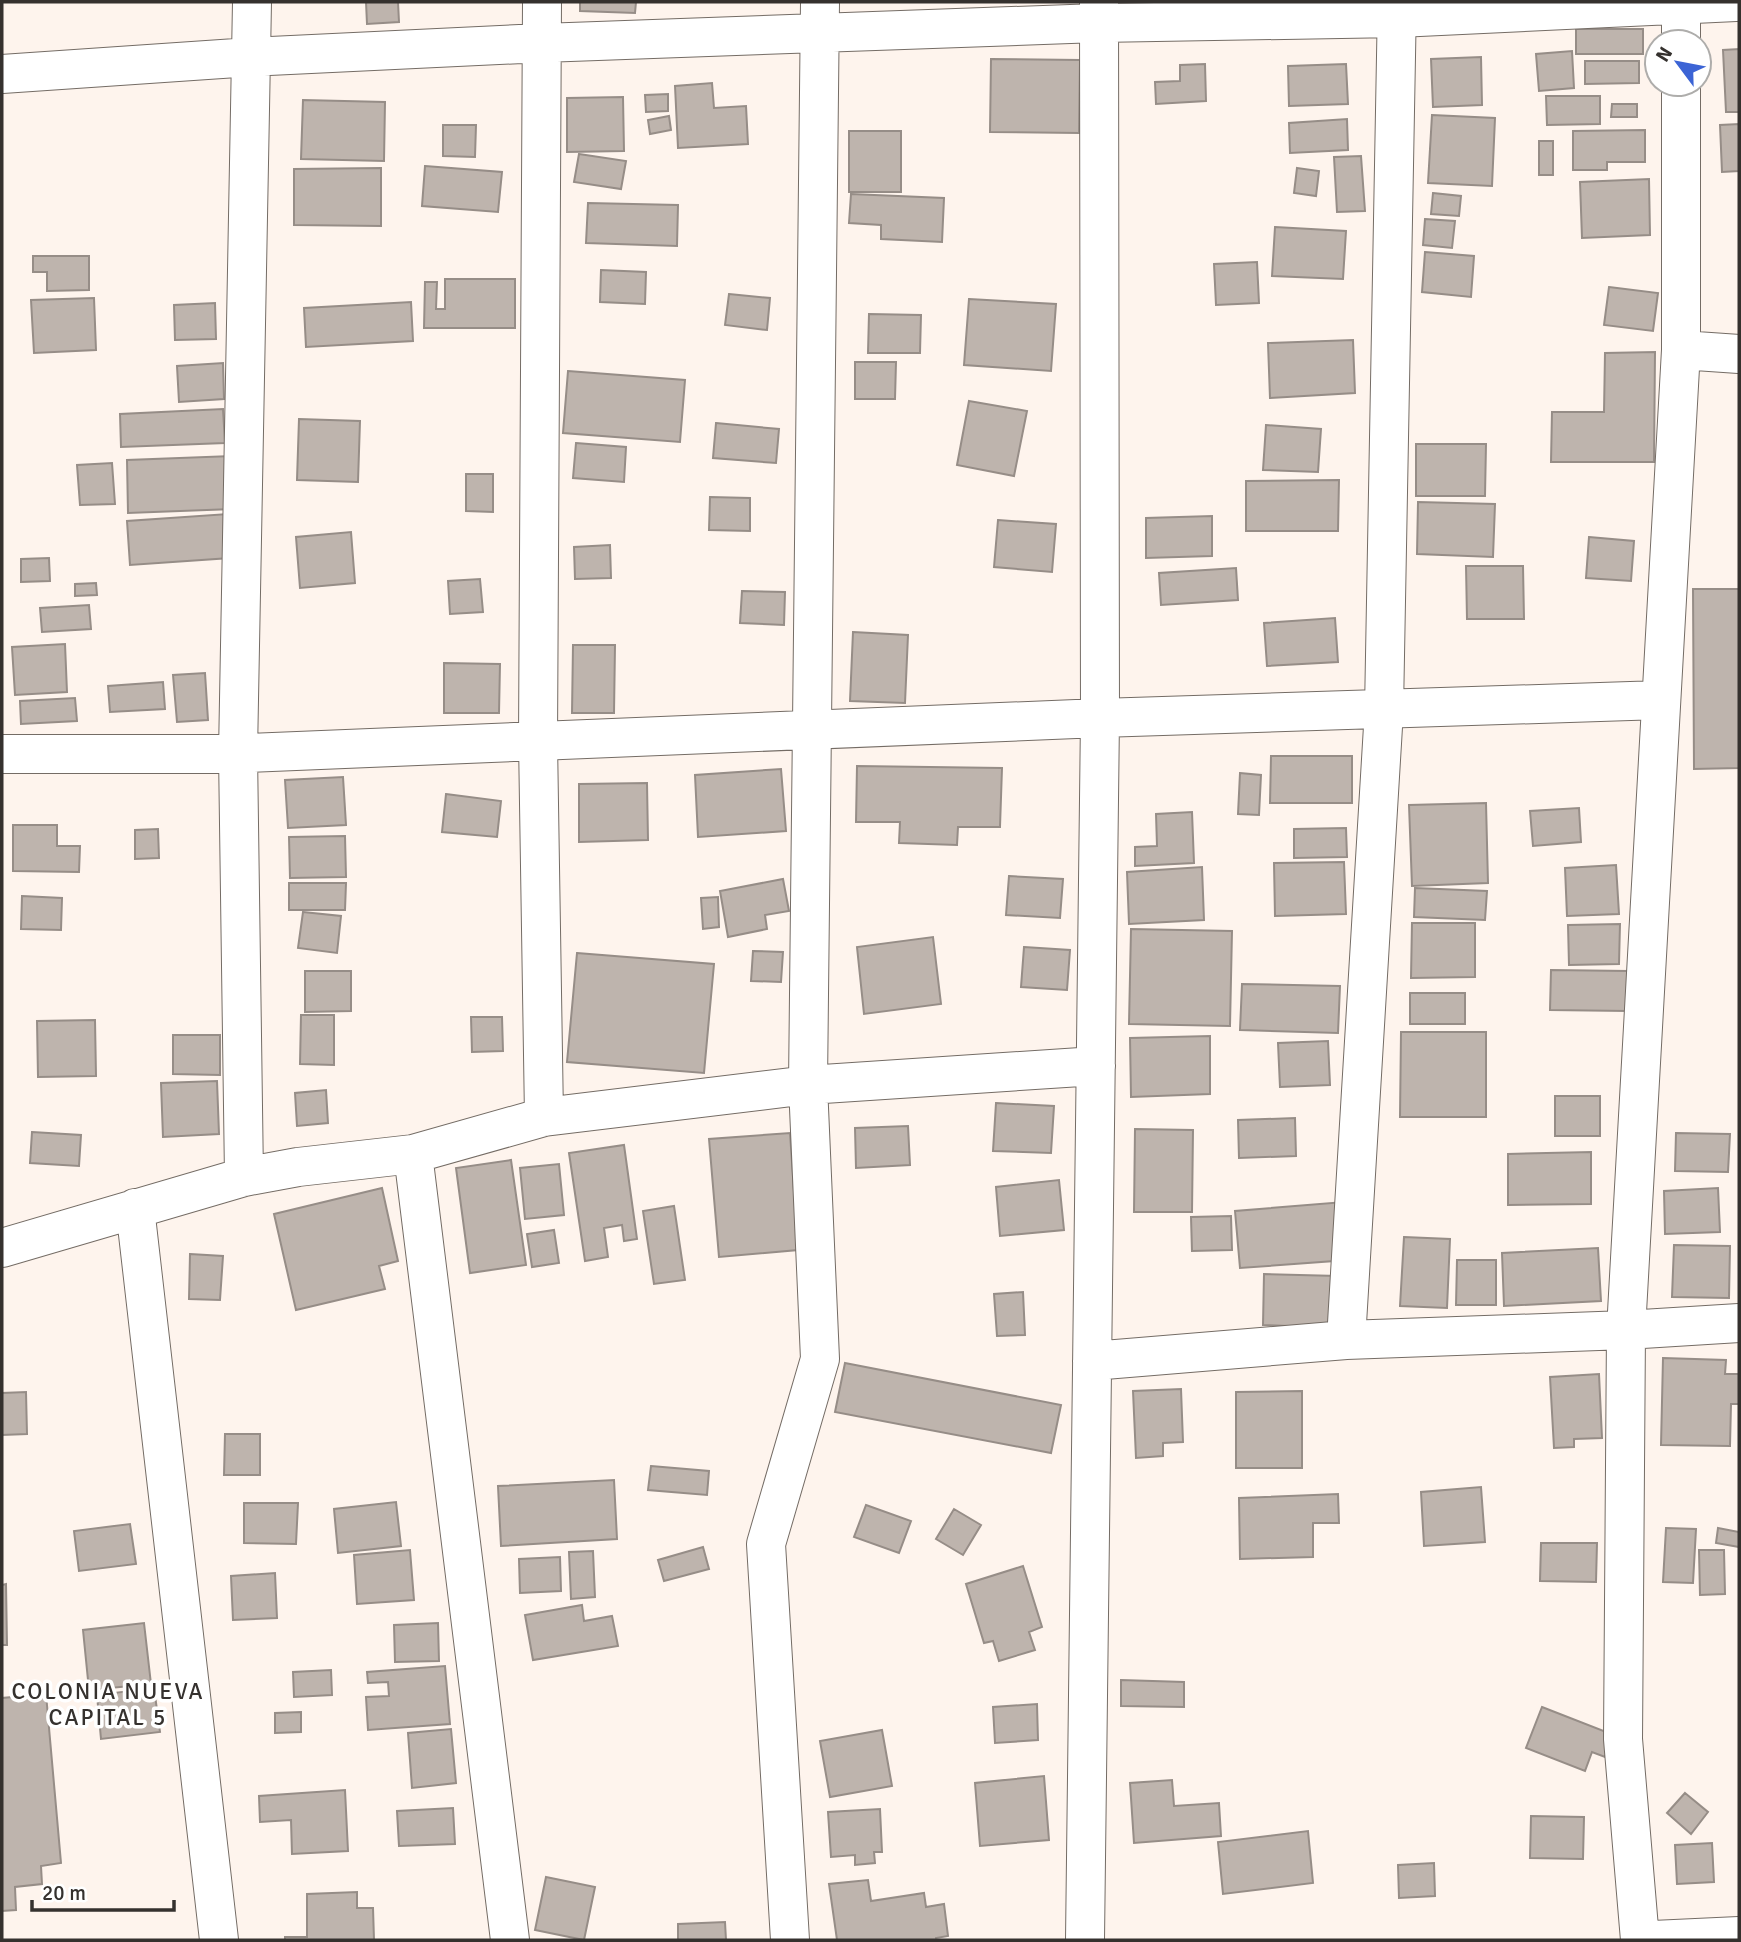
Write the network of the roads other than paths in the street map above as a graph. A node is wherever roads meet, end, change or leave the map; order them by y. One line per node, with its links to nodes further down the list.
1 (252, 2): 10 (street)
2 (542, 2): 9 (street)
3 (1736, 2): 4 (street)
4 (1681, 3): 5 (street); 8 (street)
5 (1397, 10): 6 (street); 16 (street)
6 (1098, 13): 7 (street); 17 (street)
7 (820, 18): 9 (street); 18 (street)
8 (1681, 28)
9 (542, 43): 10 (street); 19 (street)
10 (251, 57): 11 (street); 20 (street)
11 (2, 74)
12 (1681, 98): 13 (street)
13 (1681, 350): 14 (street); 15 (street)
14 (1739, 354)
15 (1661, 699): 16 (street); 30 (street)
16 (1384, 710): 17 (street); 31 (street)
17 (1100, 718): 18 (street); 22 (street)
18 (811, 732): 19 (street); 23 (street)
19 (538, 741): 20 (street); 24 (street)
20 (239, 753): 21 (street); 26 (street)
21 (2, 754)
22 (1096, 1066): 23 (street); 32 (street)
23 (808, 1085): 24 (street); 36 (street)
24 (544, 1117): 25 (street)
25 (413, 1154): 26 (street); 35 (street)
26 (244, 1177): 27 (street)
27 (135, 1208): 28 (street); 34 (street)
28 (2, 1248)
29 (1739, 1323): 30 (street)
30 (1626, 1330): 31 (street); 38 (street)
31 (1346, 1340): 32 (street)
32 (1092, 1361): 37 (street)
33 (1739, 1936): 39 (street)
34 (219, 1940)
35 (510, 1940)
36 (790, 1940)
37 (1085, 1940)
38 (1640, 1940)
39 (1653, 1940)

